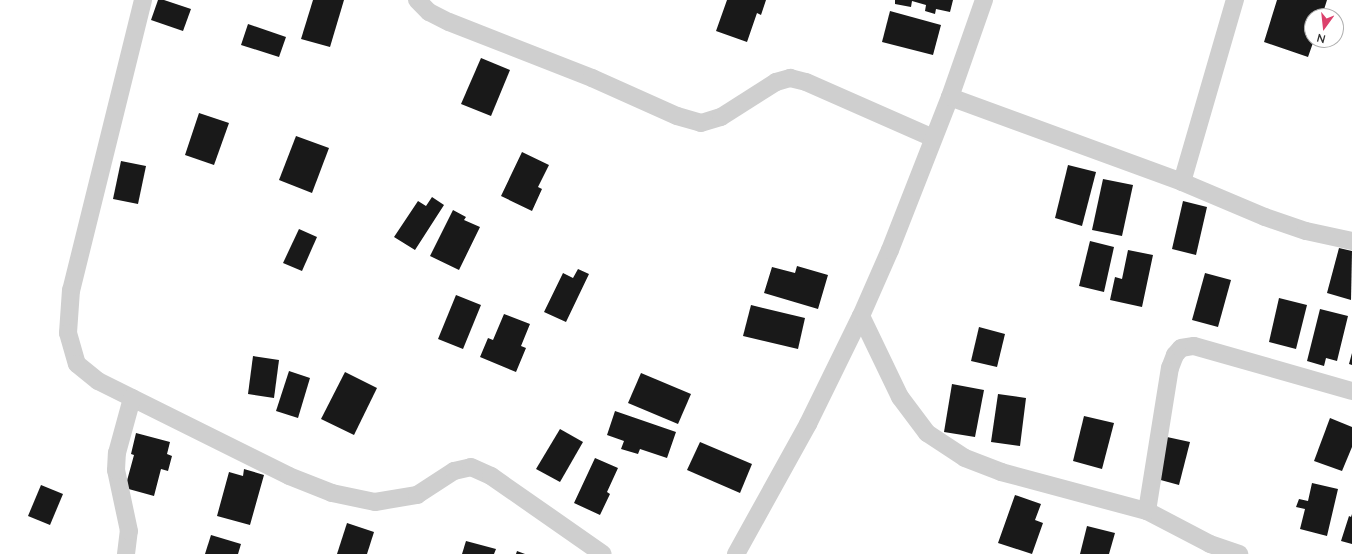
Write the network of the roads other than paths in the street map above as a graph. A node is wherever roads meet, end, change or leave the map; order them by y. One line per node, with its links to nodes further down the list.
1 (143, 0): 11 (street)
2 (417, 0): 6 (street)
3 (984, 0): 5 (street)
4 (1235, 0): 7 (street)
5 (950, 97): 6 (street); 7 (street)
6 (933, 138): 9 (street)
7 (1182, 182): 8 (street)
8 (1352, 241)
9 (861, 316): 12 (street); 15 (street)
10 (1352, 391): 12 (street)
11 (132, 398): 13 (street); 14 (street)
12 (1148, 511): 16 (street)
13 (126, 554)
14 (602, 554)
15 (736, 554)
16 (1239, 554)

